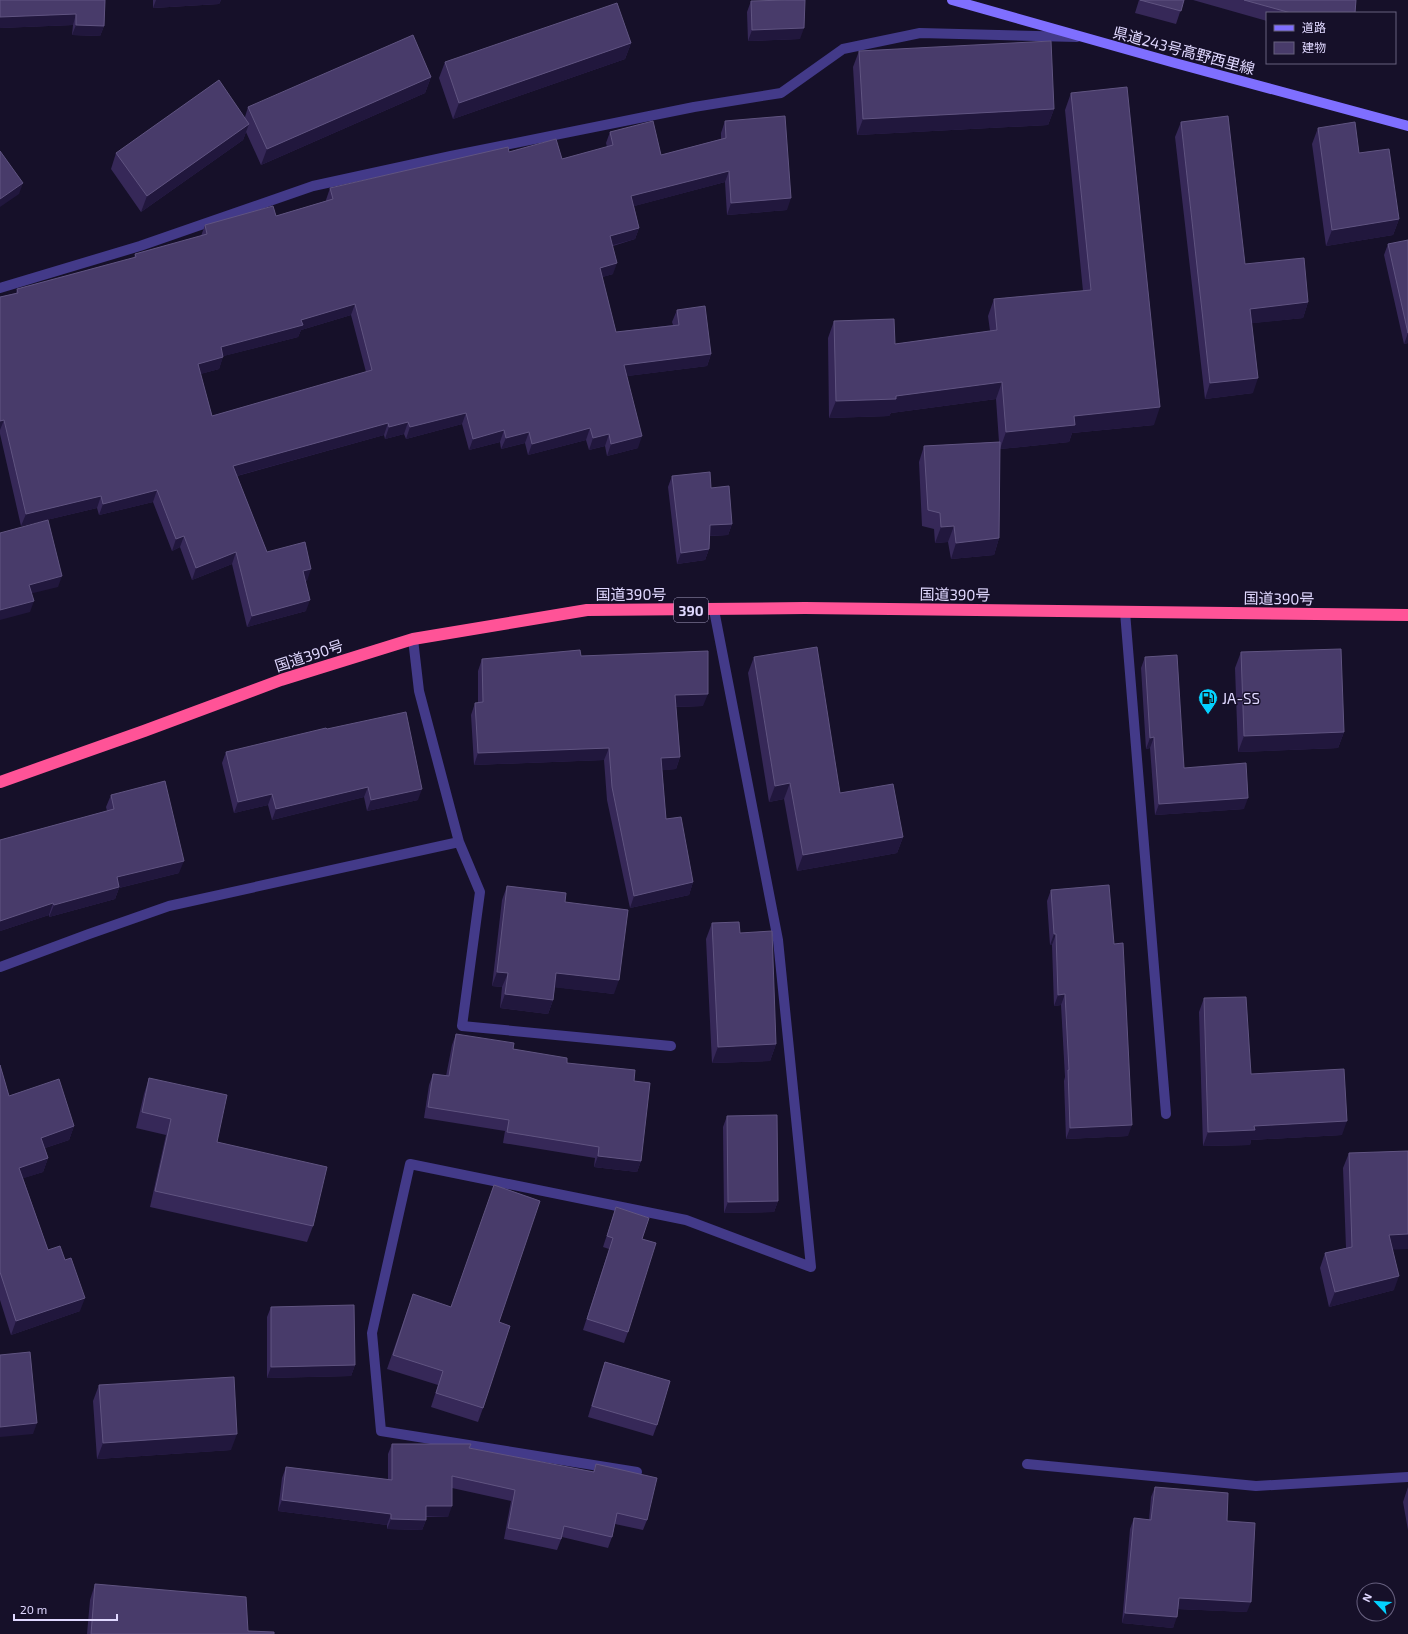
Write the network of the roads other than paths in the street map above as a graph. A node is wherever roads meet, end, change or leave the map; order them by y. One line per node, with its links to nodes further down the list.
1 (952, 0): 2 (main road, 県道243号高野西里線)
2 (1081, 37): 3 (main road, 県道243号高野西里線); 4 (street)
3 (1408, 126)
4 (0, 288)
5 (714, 610): 6 (highway, 国道390号 / 390); 8 (highway, 国道390号 / 390); 15 (street)
6 (1125, 612): 7 (highway, 国道390号 / 390); 13 (street)
7 (1408, 615)
8 (412, 639): 9 (highway, 国道390号 / 390); 10 (street)
9 (0, 782)
10 (459, 842): 11 (street); 12 (street)
11 (0, 967)
12 (672, 1046)
13 (1166, 1114)
14 (1027, 1464): 16 (street)
15 (637, 1472)
16 (1408, 1477)

